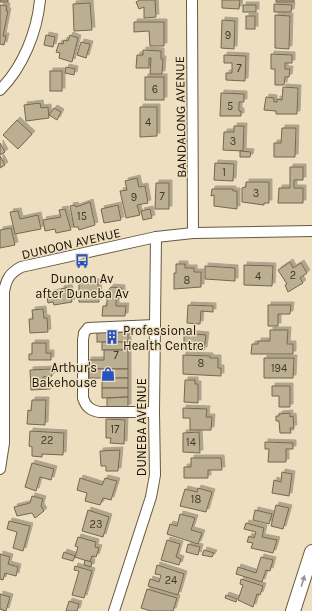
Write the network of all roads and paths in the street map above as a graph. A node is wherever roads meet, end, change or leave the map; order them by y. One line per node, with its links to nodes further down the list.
1 (40, 0): 3 (street)
2 (192, 0): 5 (street, BANDALONG AVENUE)
3 (0, 90)
4 (312, 231): 5 (street, DUNOON AVENUE)
5 (194, 233): 6 (street, DUNOON AVENUE)
6 (156, 237): 7 (street, DUNEBA AVENUE); 9 (street, DUNOON AVENUE)
7 (155, 325): 8 (street, DUNEBA AVENUE); 8 (street)
8 (154, 412): 11 (street, DUNEBA AVENUE)
9 (0, 469)
10 (312, 552): 12 (highway, one-way to 10)
11 (114, 611)
12 (293, 611)

